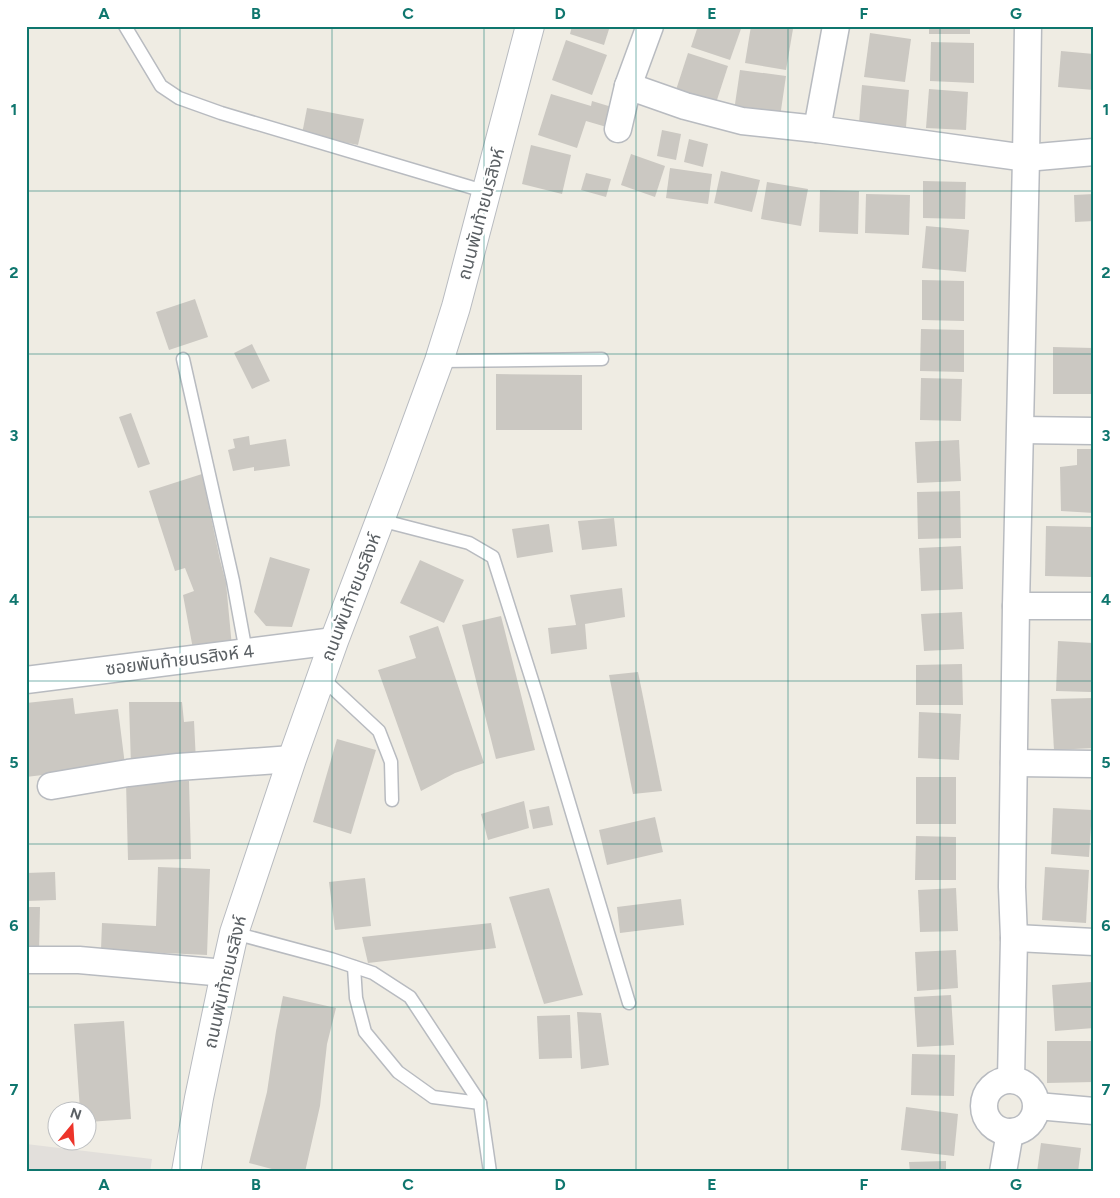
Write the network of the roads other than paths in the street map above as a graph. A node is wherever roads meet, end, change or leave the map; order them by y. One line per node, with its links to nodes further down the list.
1 (125, 26): 11 (lane)
2 (530, 26): 11 (street, ถนนพันท้ายนรสิงห์)
3 (650, 26): 6 (street)
4 (836, 26): 8 (street)
5 (1028, 26): 10 (street)
6 (628, 86): 7 (street); 8 (street)
7 (618, 129)
8 (817, 129): 10 (street)
9 (1094, 152): 10 (street)
10 (1026, 158): 15 (street)
11 (487, 192): 14 (street, ถนนพันท้ายนรสิงห์)
12 (183, 359): 21 (lane)
13 (602, 359): 14 (lane)
14 (439, 361): 17 (street, ถนนพันท้ายนรสิงห์)
15 (1021, 430): 16 (street); 18 (street)
16 (1094, 430)
17 (380, 520): 20 (street, ถนนพันท้ายนรสิงห์); 35 (lane)
18 (1016, 606): 19 (street); 25 (street)
19 (1094, 606)
20 (334, 641): 21 (street, ซอยพันท้ายนรสิงห์ 4); 22 (street, ถนนพันท้ายนรสิงห์)
21 (246, 652): 23 (street, ซอยพันท้ายนรสิงห์ 4)
22 (321, 677): 24 (street, ถนนพันท้ายนรสิงห์); 28 (lane)
23 (26, 680)
24 (292, 759): 27 (street); 29 (street, ถนนพันท้ายนรสิงห์)
25 (1014, 762): 26 (street); 30 (street)
26 (1094, 764)
27 (51, 786)
28 (392, 800)
29 (234, 933): 33 (lane); 34 (street, ถนนพันท้ายนรสิงห์)
30 (1014, 938): 31 (street); 36 (street)
31 (1094, 942)
32 (26, 960): 34 (street)
33 (354, 967): 37 (lane); 37 (lane)
34 (225, 974): 41 (street, ถนนพันท้ายนรสิงห์)
35 (628, 1003)
36 (1010, 1079): 38 (street); 40 (street)
37 (480, 1102): 42 (lane)
38 (1037, 1106): 39 (street); 40 (street)
39 (1094, 1111)
40 (1010, 1132): 43 (street)
41 (186, 1172)
42 (490, 1172)
43 (1003, 1172)

